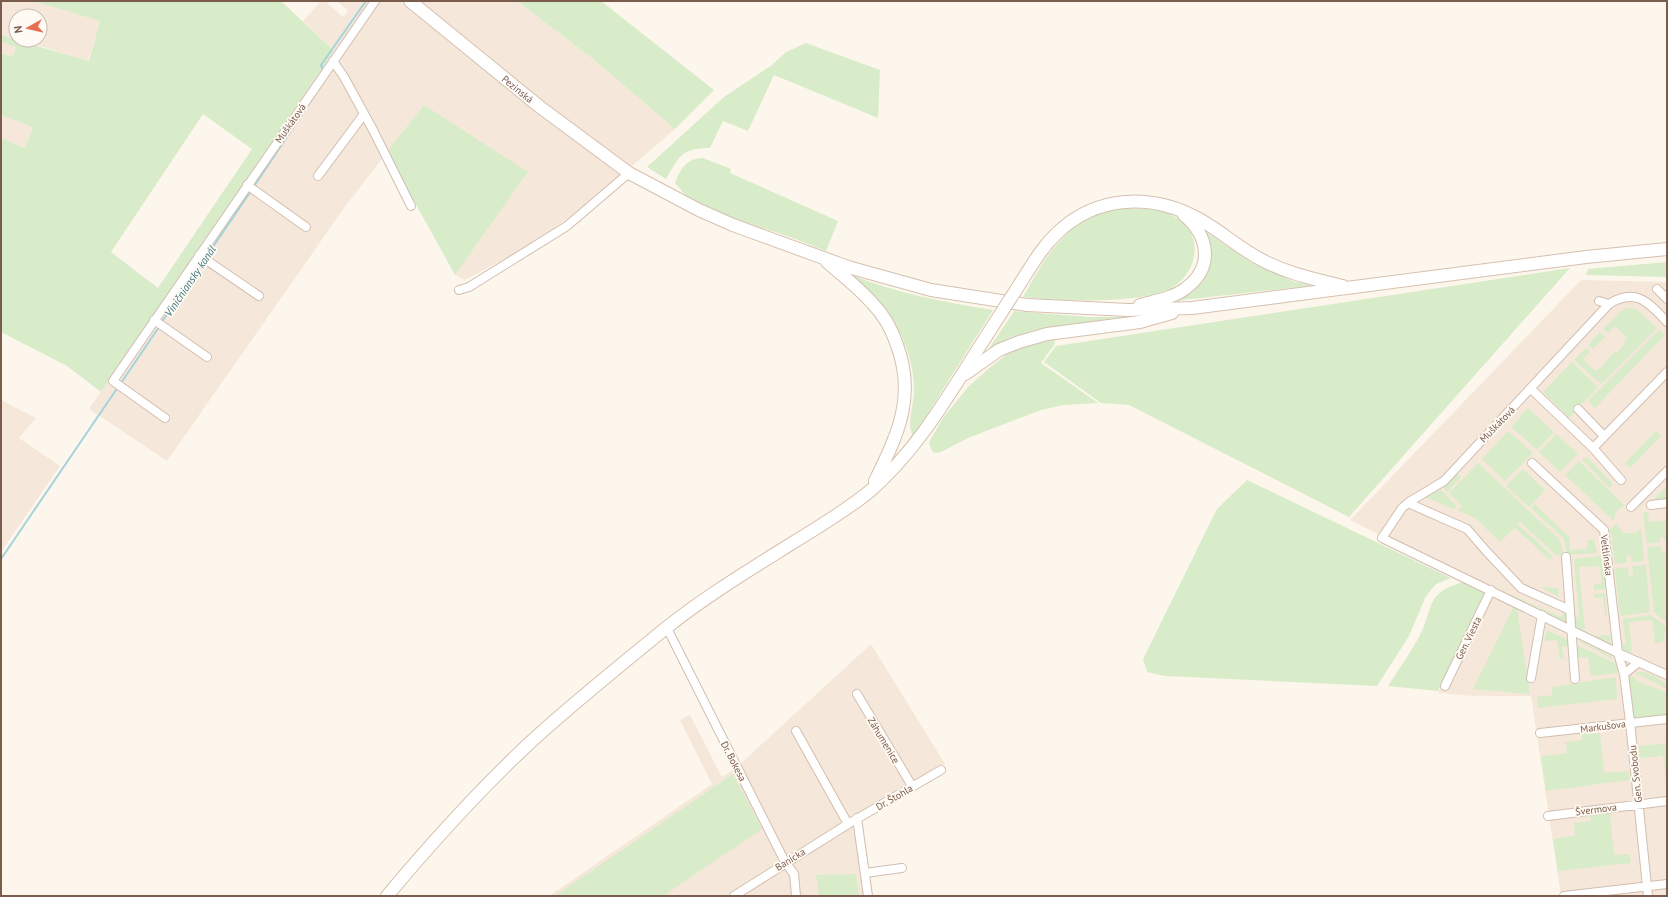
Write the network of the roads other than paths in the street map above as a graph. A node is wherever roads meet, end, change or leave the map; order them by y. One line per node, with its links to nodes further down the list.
1 (375, 1): 3 (street, Muškátová)
2 (410, 1): 5 (main road, Pezinská)
3 (333, 61): 4 (street); 7 (street, Muškátová)
4 (364, 114): 6 (street); 8 (street)
5 (628, 172): 13 (main road, Pezinská); 16 (street)
6 (318, 176)
7 (247, 185): 10 (street); 12 (street, Muškátová)
8 (411, 206)
9 (1175, 209): 14 (main road); 22 (main road); 27 (main road, bridge)
10 (306, 227)
11 (1667, 249): 14 (main road)
12 (199, 255): 17 (street); 23 (street, Muškátová)
13 (820, 256): 22 (main road, Pezinská); 36 (main road)
14 (1350, 288): 21 (main road)
15 (1657, 289): 18 (street)
16 (459, 290)
17 (258, 296)
18 (1667, 299)
19 (1599, 302): 20 (street)
20 (1609, 304): 24 (street, Muškátová); 28 (street, Muškátová)
21 (1192, 308): 22 (main road, Pezinská); 27 (main road)
22 (1128, 310)
23 (154, 320): 25 (street); 30 (street, Muškátová)
24 (1667, 322)
25 (207, 357)
26 (1667, 372): 31 (street)
27 (959, 379): 36 (main road)
28 (1531, 389): 32 (street); 37 (street, Muškátová)
29 (1578, 409): 31 (street)
30 (165, 418)
31 (1604, 436): 32 (street)
32 (1593, 448): 35 (street)
33 (1532, 463): 47 (street, Veltlínska)
34 (1667, 472): 40 (street)
35 (1621, 480)
36 (870, 490): 45 (main road)
37 (1408, 503): 42 (street, Muškátová); 43 (street)
38 (1667, 503): 39 (street)
39 (1651, 505)
40 (1631, 507)
41 (1566, 557): 43 (street)
42 (1491, 590): 44 (street); 53 (street, Gen. Viesta)
43 (1570, 610): 46 (street)
44 (1542, 615): 46 (street); 51 (street)
45 (667, 628): 66 (street, Dr. Bokesa); 71 (main road)
46 (1571, 629): 47 (street); 52 (street)
47 (1618, 653): 48 (street); 49 (street, Gen. Svobodu)
48 (1639, 662): 49 (street); 50 (street)
49 (1624, 674): 56 (street, Gen. Svobodu)
50 (1667, 674)
51 (1531, 678)
52 (1575, 679)
53 (1445, 686)
54 (857, 694): 60 (street, Záhumenice)
55 (1667, 719): 56 (street, Markušova)
56 (1630, 722): 58 (street, Markušova); 62 (street, Gen. Svobodu)
57 (796, 731): 65 (street)
58 (1540, 733)
59 (941, 770): 60 (street, Dr. Štohla)
60 (912, 786): 64 (street, Dr. Štohla)
61 (1667, 801): 62 (street, Švermova)
62 (1638, 804): 63 (street, Švermova); 70 (street, Gen. Svobodu)
63 (1548, 816)
64 (857, 818): 65 (street, Dr. Štohla); 68 (street)
65 (848, 824): 66 (street, Banícka)
66 (785, 862): 72 (street, Banícka); 73 (street, Dr. Bokesa)
67 (902, 868): 68 (street)
68 (865, 873): 74 (street)
69 (1667, 884): 70 (street)
70 (1647, 886): 75 (street); 76 (street, Gen. Svobodu)
71 (387, 896)
72 (734, 896)
73 (796, 896)
74 (868, 896)
75 (1564, 896)
76 (1648, 896)

